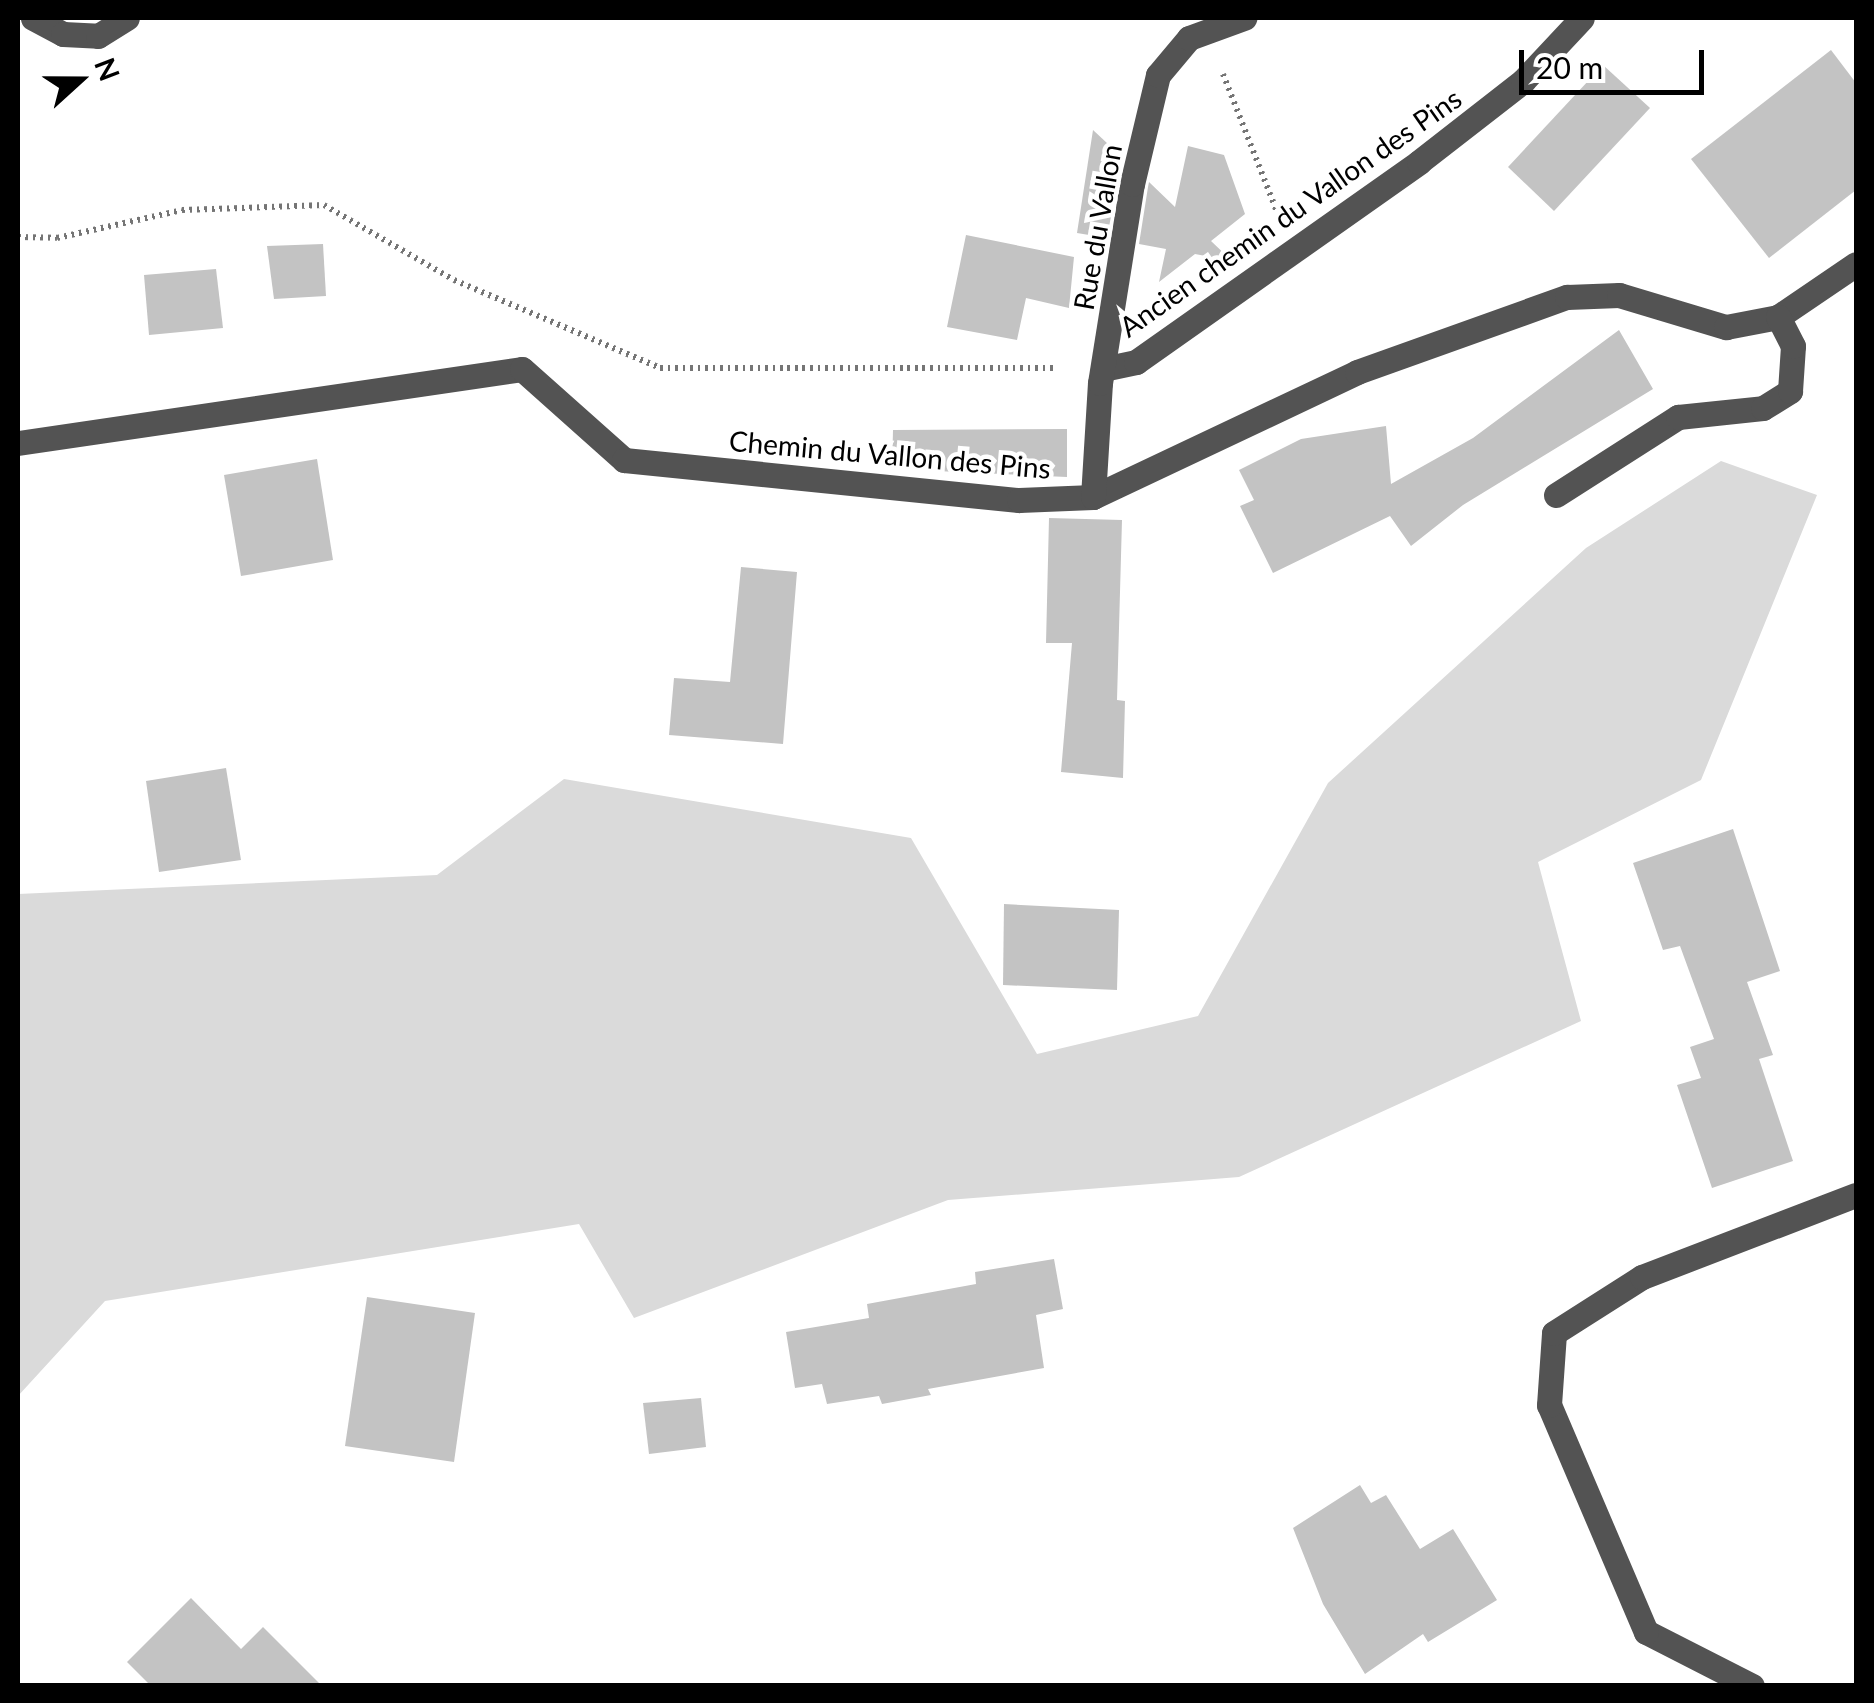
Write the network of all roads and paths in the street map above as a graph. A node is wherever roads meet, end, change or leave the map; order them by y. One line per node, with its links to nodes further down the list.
1 (33, 18): 2 (street)
2 (126, 18)
3 (1244, 18): 5 (street, Rue du Vallon)
4 (1582, 18): 7 (street, Ancien chemin du Vallon des Pins)
5 (1206, 31): 7 (path); 10 (street, Rue du Vallon)
6 (18, 238): 10 (path, Ancien chemin du Vallon des Pins)
7 (1292, 250): 10 (street, Ancien chemin du Vallon des Pins)
8 (1856, 264): 9 (street, Chemin du Vallon des Pins)
9 (1778, 316): 12 (street); 13 (street, Chemin du Vallon des Pins)
10 (1103, 369): 13 (street, Rue du Vallon)
11 (18, 444): 13 (street, Chemin du Vallon des Pins)
12 (1556, 495)
13 (1093, 497)
14 (1856, 1194): 15 (street)
15 (1752, 1686)

